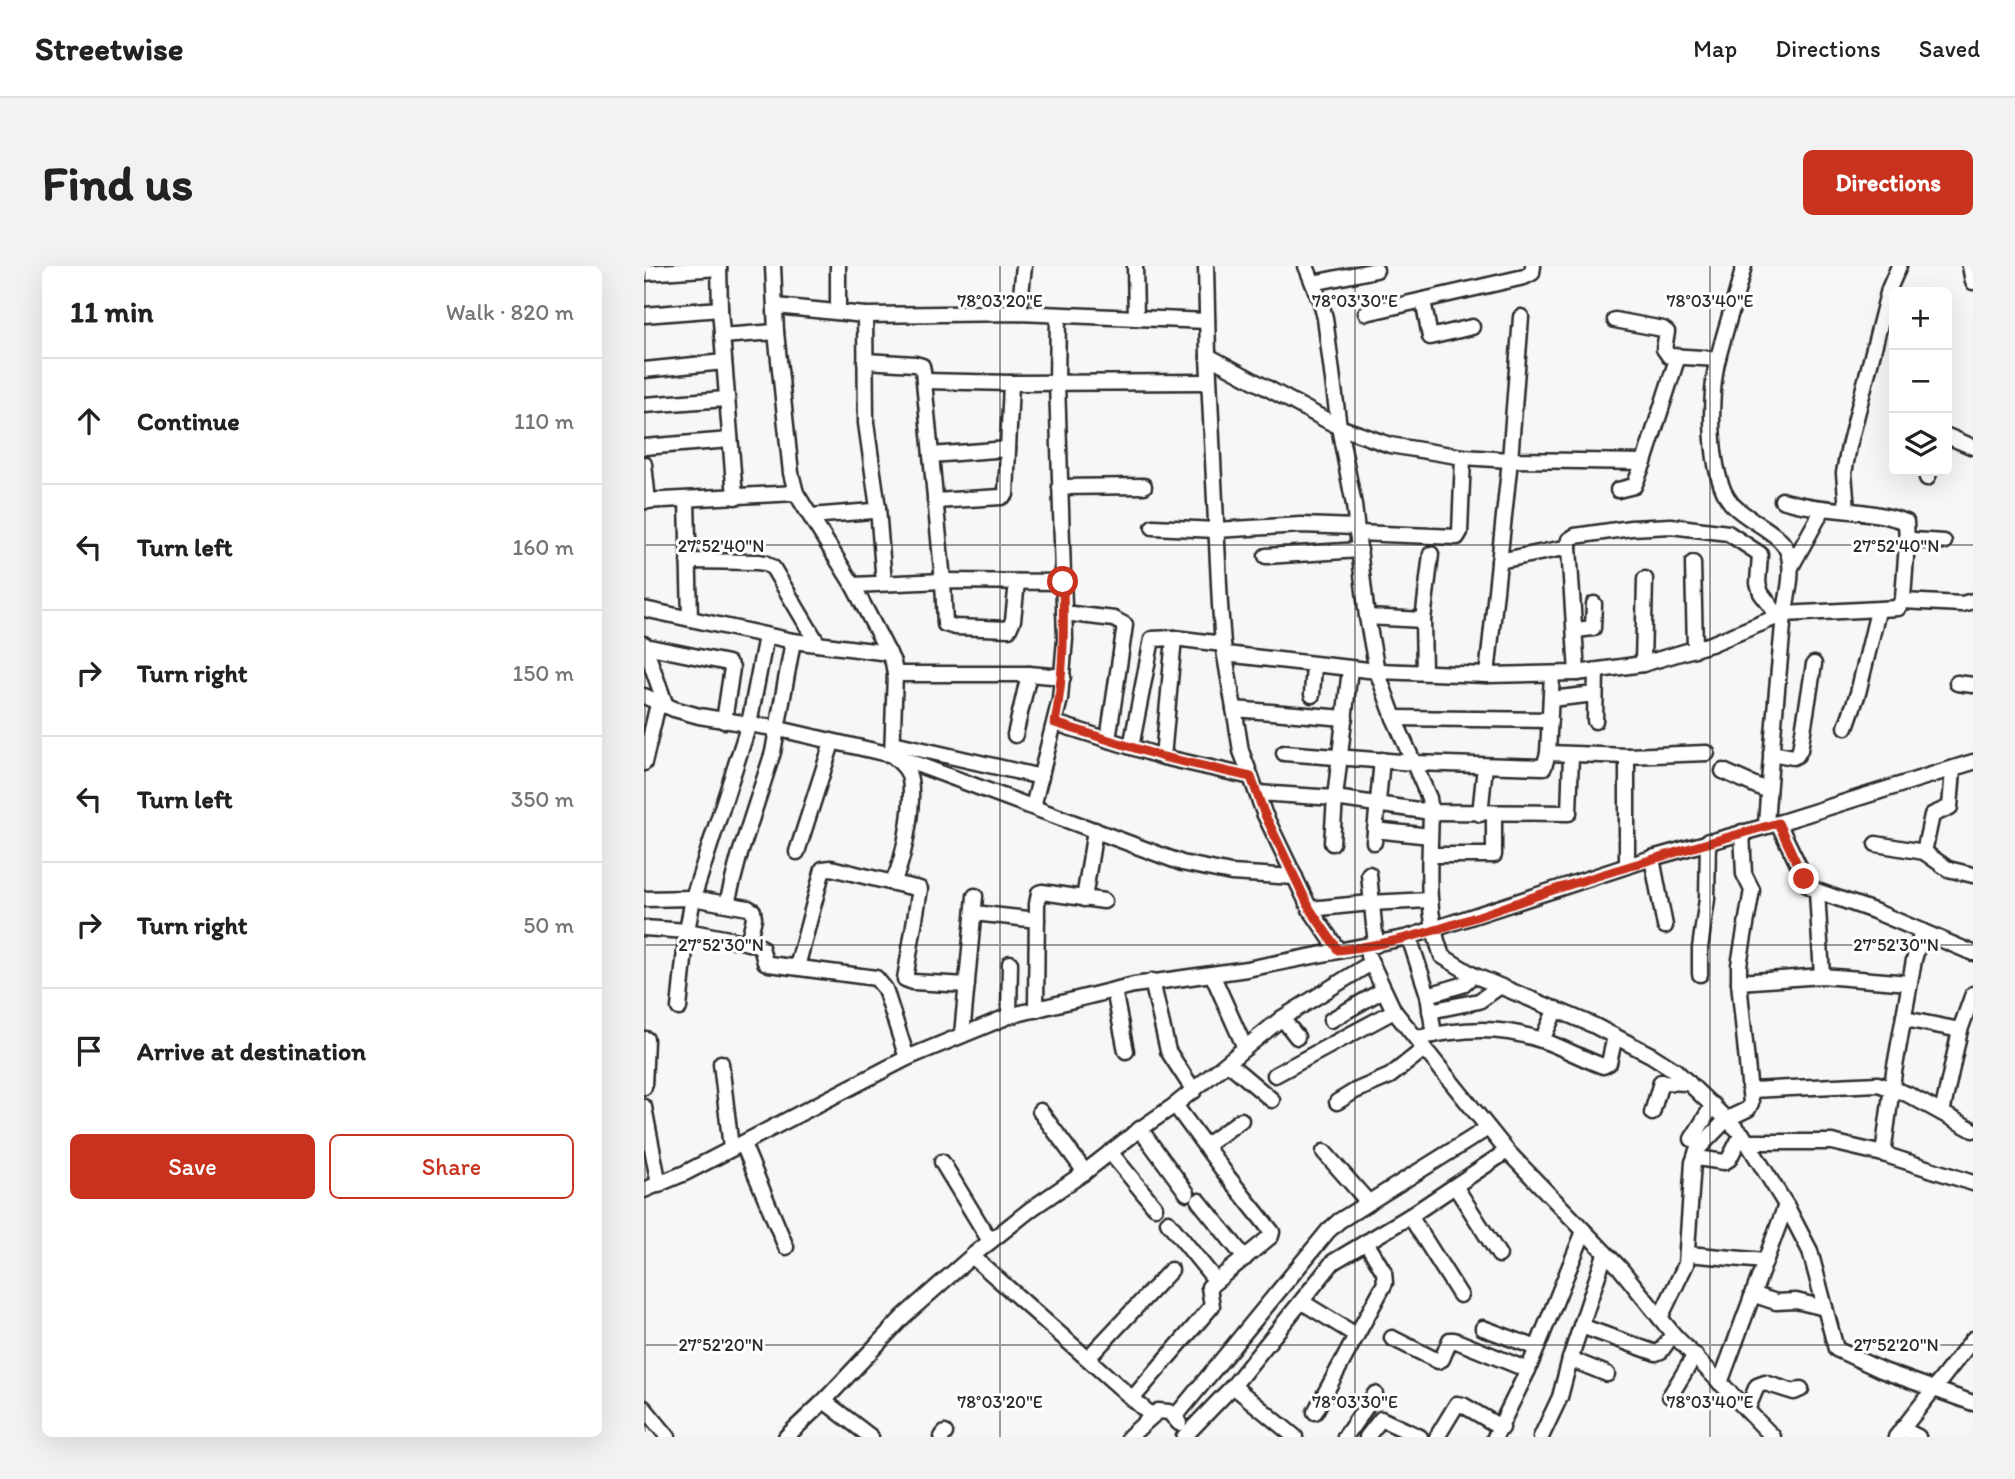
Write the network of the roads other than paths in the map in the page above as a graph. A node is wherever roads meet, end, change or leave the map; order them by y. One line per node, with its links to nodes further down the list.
1 (773, 266): 17 (street)
2 (838, 266): 19 (street)
3 (1024, 266): 20 (street)
4 (1135, 266): 26 (street)
5 (1206, 266): 28 (street)
6 (1306, 266): 15 (street)
7 (1533, 266): 16 (street)
8 (1744, 266): 34 (street)
9 (1899, 266): 67 (street)
10 (1970, 266): 14 (street)
11 (719, 267): 13 (street); 18 (street)
12 (1376, 270): 15 (street)
13 (644, 273)
14 (1973, 282)
15 (1313, 283): 44 (street)
16 (1423, 300): 21 (street); 29 (street)
17 (776, 306): 19 (street); 30 (street)
18 (720, 309): 23 (street); 31 (street)
19 (838, 312): 22 (street)
20 (1019, 313): 22 (street); 24 (street)
21 (1366, 313)
22 (865, 314): 35 (street)
23 (644, 315)
24 (1058, 315): 26 (street); 39 (street)
25 (1521, 317): 52 (street)
26 (1136, 318): 28 (street)
27 (1615, 320): 33 (street)
28 (1207, 321): 32 (street)
29 (1472, 327)
30 (776, 332): 31 (street); 58 (street)
31 (722, 336): 36 (street)
32 (1208, 356): 40 (street); 44 (street)
33 (1678, 356): 34 (street); 53 (street)
34 (1718, 359): 66 (street)
35 (865, 361): 38 (street); 64 (street)
36 (724, 362): 37 (street); 42 (street)
37 (644, 370)
38 (926, 381): 41 (street); 50 (street)
39 (1057, 382): 40 (street); 41 (street); 56 (street)
40 (1209, 382): 70 (street)
41 (1011, 383): 49 (street)
42 (726, 398): 43 (street); 46 (street)
43 (644, 405)
44 (1339, 427): 51 (street); 71 (street)
45 (1952, 438): 48 (street)
46 (730, 440): 47 (street); 59 (street)
47 (644, 447)
48 (1973, 447)
49 (1008, 449): 50 (street); 63 (street)
50 (931, 455): 63 (street)
51 (1463, 457): 52 (street); 71 (street)
52 (1510, 460): 53 (street); 80 (street)
53 (1644, 462): 57 (street)
54 (644, 464): 62 (street)
55 (1144, 486): 56 (street)
56 (1060, 487): 86 (street)
57 (1618, 490)
58 (796, 493): 59 (street); 68 (street)
59 (735, 497): 60 (street)
60 (687, 500): 62 (street); 79 (street)
61 (1783, 500): 65 (street)
62 (646, 501)
63 (935, 501): 84 (street)
64 (878, 508): 68 (street); 87 (street)
65 (1823, 509): 67 (street); 82 (street)
66 (1740, 510): 72 (street); 82 (street)
67 (1847, 510): 74 (street)
68 (811, 516): 88 (street)
69 (1153, 527): 70 (street)
70 (1216, 530): 71 (street); 105 (street)
71 (1356, 530): 76 (street)
72 (1728, 533): 75 (street); 95 (street)
73 (1944, 542): 74 (street)
74 (1907, 543): 89 (street)
75 (1569, 547): 80 (street); 99 (street)
76 (1360, 550): 78 (street); 96 (street)
77 (1431, 554): 98 (street)
78 (1266, 556)
79 (688, 561): 97 (street); 103 (street)
80 (1499, 561): 119 (street)
81 (1693, 563): 106 (street)
82 (1790, 568): 95 (street)
83 (1645, 579): 108 (street)
84 (943, 581): 85 (street); 85 (street); 87 (street)
85 (1017, 582): 86 (street)
86 (1063, 582): 94 (street)
87 (884, 583): 88 (street)
88 (853, 585): 107 (street)
89 (1902, 601): 90 (street); 93 (street)
90 (1973, 601)
91 (1594, 604): 99 (street)
92 (644, 608): 97 (street)
93 (1878, 611): 95 (street); 136 (street)
94 (1064, 613): 120 (street); 139 (street)
95 (1781, 615): 106 (street); 146 (street)
96 (1367, 617): 98 (street); 112 (street)
97 (690, 618): 100 (street)
98 (1423, 620): 114 (street)
99 (1576, 630): 115 (street)
100 (766, 636): 102 (street); 135 (street)
101 (1174, 638): 105 (street); 141 (street); 150 (street)
102 (793, 641): 103 (street); 137 (street)
103 (818, 644): 107 (street)
104 (644, 645): 127 (street); 132 (street)
105 (1224, 649): 110 (street); 128 (street)
106 (1695, 649): 108 (street)
107 (888, 653): 116 (street)
108 (1643, 664): 113 (street)
109 (1814, 664): 146 (street)
110 (1314, 665): 111 (street); 124 (street)
111 (1350, 668): 112 (street); 129 (street)
112 (1377, 671): 114 (street); 130 (street)
113 (1596, 671): 115 (street); 123 (street)
114 (1424, 673): 119 (street)
115 (1577, 673): 118 (street)
116 (895, 674): 117 (street); 142 (street)
117 (1029, 674): 120 (street); 138 (street)
118 (1552, 674): 119 (street); 126 (street)
119 (1487, 675)
120 (1063, 677): 134 (street)
121 (1957, 683): 122 (street)
122 (1973, 685)
123 (1595, 694): 126 (street); 133 (street)
124 (1312, 695)
125 (644, 696): 127 (street)
126 (1552, 699): 131 (street)
127 (662, 705): 132 (street); 153 (street)
128 (1234, 709): 129 (street); 159 (street)
129 (1345, 718): 148 (street)
130 (1394, 719): 131 (street); 154 (street)
131 (1550, 720): 144 (street)
132 (724, 721): 135 (street)
133 (1595, 721)
134 (1055, 723): 139 (street); 158 (street)
135 (749, 724): 137 (street); 185 (street)
136 (1846, 727)
137 (779, 729): 140 (street); 190 (street)
138 (1015, 735)
139 (1108, 740): 141 (street)
140 (832, 743): 142 (street); 174 (street)
141 (1131, 747): 150 (street)
142 (892, 749): 158 (street); 164 (street); 182 (street)
143 (1284, 753): 148 (street)
144 (1548, 753): 147 (street); 155 (street)
145 (1707, 753): 149 (street)
146 (1771, 753): 160 (street)
147 (1571, 755): 149 (street); 166 (street)
148 (1339, 756): 151 (street); 162 (street)
149 (1626, 756): 178 (street)
150 (1163, 757): 159 (street)
151 (1382, 760): 154 (street); 163 (street)
152 (1973, 762): 156 (street)
153 (644, 763)
154 (1414, 763): 155 (street); 165 (street)
155 (1485, 766): 166 (street)
156 (1953, 770): 167 (street); 175 (street)
157 (1723, 771): 160 (street)
158 (1041, 777): 164 (street)
159 (1251, 777): 161 (street)
160 (1768, 791): 167 (street)
161 (1257, 793): 162 (street); 181 (street)
162 (1335, 798): 163 (street); 172 (street)
163 (1377, 805): 165 (street); 170 (street)
164 (1033, 807): 168 (street)
165 (1431, 812): 166 (street); 170 (street)
166 (1487, 814): 176 (street)
167 (1772, 825): 169 (street); 183 (street)
168 (1095, 830): 181 (street); 187 (street)
169 (1742, 832): 171 (street); 213 (street)
170 (1430, 836): 176 (street)
171 (1708, 841): 177 (street); 209 (street)
172 (1332, 843)
173 (1876, 844): 175 (street)
174 (797, 852)
175 (1924, 852): 180 (street)
176 (1431, 855): 189 (street)
177 (1652, 858): 178 (street); 195 (street)
178 (1627, 866): 197 (street)
179 (1368, 874): 191 (street)
180 (1973, 874)
181 (1295, 877): 192 (street)
182 (889, 882): 207 (street); 215 (street)
183 (1817, 891): 199 (street); 211 (street)
184 (975, 896): 193 (street)
185 (693, 898): 186 (street); 190 (street); 198 (street)
186 (644, 899)
187 (1084, 899): 188 (street); 194 (street)
188 (1104, 901)
189 (1429, 901): 191 (street); 197 (street)
190 (727, 903): 201 (street)
191 (1370, 903): 192 (street); 202 (street)
192 (1310, 909): 203 (street)
193 (974, 913): 194 (street); 215 (street)
194 (1037, 920): 223 (street)
195 (1665, 926)
196 (644, 928): 198 (street)
197 (1434, 930): 200 (street); 210 (street)
198 (687, 931): 201 (street); 221 (street)
199 (1922, 931): 204 (street); 214 (street)
200 (1409, 937): 202 (street); 220 (street)
201 (748, 943): 207 (street)
202 (1370, 946): 203 (street); 206 (street)
203 (1338, 950): 208 (street)
204 (1973, 953)
205 (1010, 963): 226 (street)
206 (1371, 963): 218 (street); 227 (street)
207 (797, 967): 240 (street)
208 (1212, 974): 212 (street); 238 (street)
209 (1700, 974)
210 (1473, 975): 216 (street); 220 (street)
211 (1822, 976): 213 (street); 214 (street)
212 (1152, 981): 217 (street); 247 (street)
213 (1739, 982): 248 (street)
214 (1910, 983): 228 (street)
215 (967, 985): 231 (street)
216 (1499, 987): 222 (street); 225 (street)
217 (1114, 990): 223 (street); 239 (street)
218 (1383, 990): 224 (street); 229 (street)
219 (1973, 994): 230 (street)
220 (1428, 995): 225 (street)
221 (679, 1008)
222 (1556, 1009): 233 (street); 236 (street)
223 (1036, 1010): 226 (street)
224 (1394, 1011): 237 (street); 243 (street)
225 (1430, 1011): 232 (street)
226 (1009, 1016): 231 (street)
227 (1282, 1018): 234 (street); 238 (street)
228 (1905, 1019): 230 (street); 246 (street)
229 (1331, 1020)
230 (1960, 1030): 256 (street)
231 (962, 1035): 240 (street)
232 (1434, 1035): 236 (street); 237 (street)
233 (1615, 1036): 236 (street); 244 (street)
234 (1297, 1037)
235 (646, 1039): 245 (street)
236 (1542, 1040)
237 (1420, 1044): 250 (street); 259 (street)
238 (1245, 1048): 242 (street)
239 (1126, 1051)
240 (907, 1058): 264 (street)
241 (721, 1063): 264 (street)
242 (1228, 1063): 247 (street); 249 (street)
243 (1275, 1075)
244 (1689, 1083): 252 (street); 255 (street)
245 (644, 1087)
246 (1892, 1088): 248 (street); 256 (street); 269 (street)
247 (1194, 1090): 251 (street)
248 (1751, 1090): 257 (street)
249 (1272, 1100)
250 (1337, 1102)
251 (1175, 1105): 260 (street); 265 (street)
252 (1713, 1105): 257 (street); 263 (street)
253 (644, 1107): 274 (street)
254 (1040, 1111): 272 (street)
255 (1652, 1113)
256 (1942, 1113): 261 (street)
257 (1727, 1119): 262 (street); 270 (street)
258 (1241, 1120): 265 (street)
259 (1488, 1128): 266 (street); 277 (street)
260 (1140, 1129): 267 (street); 290 (street)
261 (1973, 1130)
262 (1745, 1138): 269 (street); 270 (street); 278 (street)
263 (1692, 1139)
264 (737, 1146): 274 (street); 285 (street)
265 (1205, 1146): 290 (street)
266 (1507, 1151): 275 (street); 282 (street)
267 (1110, 1152): 272 (street); 279 (street)
268 (1324, 1152): 277 (street)
269 (1883, 1154): 273 (street)
270 (1694, 1160): 287 (street)
271 (942, 1162): 283 (street)
272 (1085, 1172): 283 (street)
273 (1973, 1183)
274 (659, 1185): 276 (street)
275 (1455, 1186): 280 (street); 289 (street)
276 (644, 1189)
277 (1369, 1203): 326 (street)
278 (1786, 1205): 291 (street); 297 (street)
279 (1155, 1207)
280 (1410, 1216): 284 (street); 295 (street)
281 (1168, 1222): 293 (street)
282 (1584, 1231): 286 (street); 305 (street)
283 (990, 1241): 288 (street)
284 (1366, 1242): 296 (street); 302 (street)
285 (786, 1247)
286 (1605, 1254): 298 (street); 299 (street)
287 (1688, 1254): 291 (street); 298 (street)
288 (972, 1255): 308 (street); 320 (street)
289 (1499, 1255)
290 (1245, 1258): 293 (street)
291 (1764, 1261): 294 (street)
292 (1171, 1270): 308 (street)
293 (1216, 1281): 319 (street)
294 (1752, 1294): 297 (street); 313 (street)
295 (1460, 1295)
296 (1302, 1301): 302 (street); 314 (street)
297 (1825, 1308): 316 (street)
298 (1660, 1318): 301 (street)
299 (1581, 1326): 301 (street); 309 (street)
300 (1483, 1328): 305 (street)
301 (1673, 1334): 306 (street)
302 (1356, 1335): 324 (street)
303 (1392, 1338): 311 (street)
304 (1973, 1339): 307 (street)
305 (1537, 1348): 311 (street)
306 (1695, 1355): 313 (street); 318 (street)
307 (1960, 1355): 310 (street); 316 (street)
308 (1088, 1358): 319 (street)
309 (1570, 1359): 312 (street); 339 (street)
310 (1973, 1363)
311 (1528, 1370): 327 (street)
312 (1607, 1374)
313 (1720, 1383): 323 (street)
314 (1233, 1386): 329 (street); 334 (street)
315 (1801, 1390): 323 (street)
316 (1932, 1390): 321 (street); 328 (street)
317 (1375, 1394): 335 (street)
318 (1670, 1396)
319 (1132, 1399): 325 (street)
320 (824, 1401): 331 (street); 332 (street)
321 (1973, 1403)
322 (644, 1408): 330 (street)
323 (1748, 1410): 340 (street)
324 (1315, 1412)
325 (1152, 1416): 326 (street); 333 (street)
326 (1175, 1417): 329 (street)
327 (1498, 1432): 338 (street)
328 (1899, 1433): 341 (street)
329 (1186, 1436)
330 (668, 1437)
331 (786, 1437)
332 (871, 1437)
333 (1129, 1437)
334 (1295, 1437)
335 (1345, 1437)
336 (1367, 1437): 337 (street)
337 (1420, 1437)
338 (1437, 1437)
339 (1541, 1437)
340 (1773, 1437)
341 (1918, 1437)

